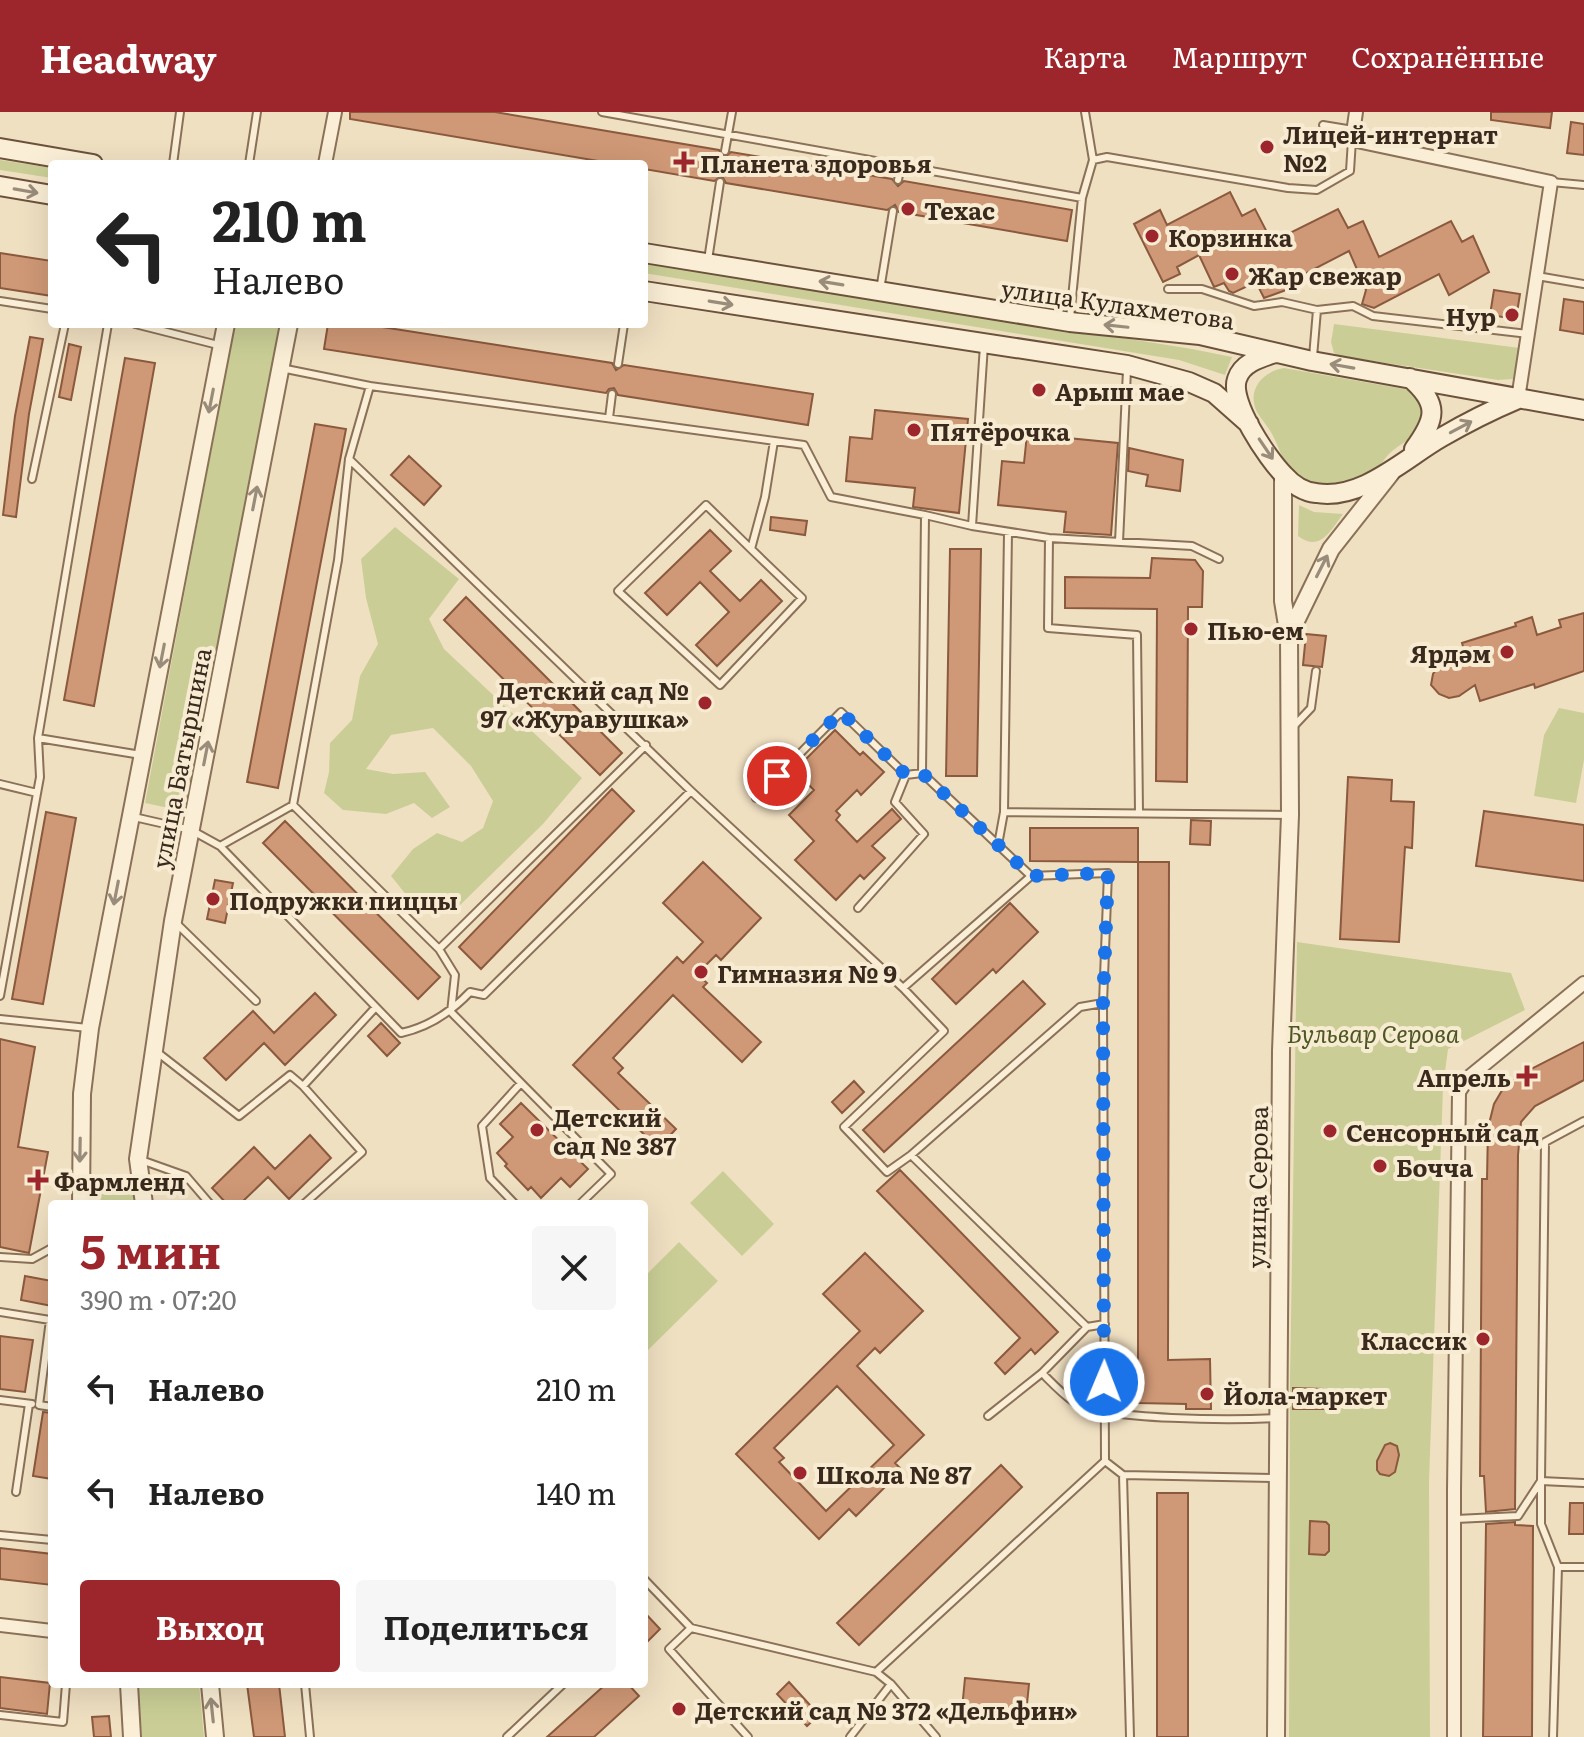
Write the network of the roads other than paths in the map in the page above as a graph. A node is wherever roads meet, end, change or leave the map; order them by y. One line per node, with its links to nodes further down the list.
1 (180, 112): 14 (lane)
2 (257, 112): 15 (lane)
3 (335, 112): 16 (street)
4 (602, 112): 9 (lane)
5 (732, 112): 9 (lane)
6 (1085, 112): 17 (lane)
7 (1356, 112): 10 (street)
8 (1323, 125): 10 (lane)
9 (727, 133): 12 (lane); 18 (lane)
10 (1353, 135): 17 (lane); 21 (street)
11 (0, 148): 13 (main road)
12 (725, 151)
13 (70, 160)
14 (174, 160)
15 (250, 160)
16 (326, 160)
17 (1093, 160): 25 (lane)
18 (901, 165): 19 (lane); 25 (lane)
19 (898, 180)
20 (720, 182): 28 (lane)
21 (1551, 182): 22 (lane); 29 (street)
22 (1584, 185)
23 (0, 186): 24 (main road, one-way to 24)
24 (48, 194)
25 (1082, 198): 37 (lane)
26 (893, 211): 32 (lane)
27 (648, 254): 28 (main road, улица Кулахметова)
28 (708, 264): 32 (main road, улица Кулахметова, one-way to 28)
29 (1537, 276): 30 (lane); 44 (street)
30 (1584, 284)
31 (1168, 289): 36 (lane)
32 (880, 291): 37 (main road, улица Кулахметова)
33 (648, 292): 45 (main road, one-way to 45)
34 (0, 301): 35 (lane)
35 (48, 308)
36 (1317, 310): 44 (lane); 48 (lane)
37 (1070, 322): 47 (main road, улица Кулахметова, one-way to 37)
38 (64, 328): 63 (lane)
39 (107, 328): 74 (lane)
40 (151, 328): 46 (lane)
41 (225, 328): 46 (street, улица Батыршина)
42 (288, 328): 51 (street, улица Батыршина)
43 (623, 328): 49 (lane)
44 (1528, 334): 55 (street)
45 (985, 344): 50 (main road); 65 (lane)
46 (222, 346): 76 (street, улица Батыршина, one-way to 76)
47 (1275, 353): 48 (main road, улица Кулахметова); 58 (main road)
48 (1312, 361): 52 (main road, улица Кулахметова, one-way to 48)
49 (618, 364)
50 (1127, 365): 58 (main road); 68 (lane)
51 (281, 368): 53 (lane); 88 (street, улица Батыршина, one-way to 51)
52 (1410, 378): 55 (main road, улица Кулахметова); 61 (main road)
53 (370, 386): 57 (lane); 60 (lane)
54 (612, 394): 57 (lane)
55 (1518, 399): 56 (main road, улица Кулахметова); 61 (main road, one-way to 55)
56 (1584, 410)
57 (609, 418): 59 (lane)
58 (1249, 424): 62 (main road, one-way to 62)
59 (774, 441): 64 (lane); 69 (lane)
60 (349, 459): 75 (lane); 83 (lane)
61 (1400, 464): 62 (main road); 71 (street, улица Серова, one-way to 61)
62 (1283, 475): 71 (street, улица Серова)
63 (32, 479)
64 (925, 515): 65 (lane); 77 (lane)
65 (972, 526): 66 (lane)
66 (1008, 532): 67 (lane); 84 (lane)
67 (1049, 538): 68 (lane); 85 (lane)
68 (1119, 542): 70 (lane)
69 (751, 549): 69 (lane)
70 (1219, 559)
71 (1289, 637): 73 (street, улица Серова)
72 (1316, 671): 73 (lane)
73 (1289, 731): 86 (street, улица Серова)
74 (38, 738): 76 (lane); 81 (lane)
75 (646, 745): 80 (lane); 94 (lane)
76 (143, 755): 87 (street, улица Батыршина)
77 (922, 773): 78 (lane); 89 (lane)
78 (906, 775): 82 (lane); 92 (lane)
79 (0, 784): 81 (lane)
80 (691, 791): 96 (lane); 101 (lane)
81 (37, 793): 97 (lane)
82 (756, 798)
83 (293, 805): 90 (lane); 94 (lane)
84 (1004, 812): 85 (lane); 89 (lane)
85 (1139, 813): 86 (lane)
86 (1290, 815): 130 (street, улица Серова)
87 (131, 816): 88 (lane); 103 (street, улица Батыршина, one-way to 103)
88 (191, 830): 90 (lane); 93 (street, улица Батыршина)
89 (998, 845): 91 (lane)
90 (220, 846): 100 (lane)
91 (1031, 876): 96 (lane); 99 (lane)
92 (858, 908)
93 (173, 921): 98 (lane); 104 (street, улица Батыршина)
94 (439, 949): 101 (lane)
95 (1584, 983): 137 (street)
96 (903, 988): 108 (lane)
97 (0, 996)
98 (256, 1001)
99 (1103, 1003): 108 (lane); 120 (lane)
100 (375, 1008): 101 (lane); 106 (lane)
101 (451, 1012): 105 (lane)
102 (0, 1019): 103 (lane)
103 (90, 1028): 110 (street, улица Батыршина, one-way to 110)
104 (154, 1049): 106 (lane); 109 (street, улица Батыршина)
105 (521, 1083): 114 (lane); 115 (lane)
106 (303, 1086): 113 (lane)
107 (1584, 1121): 134 (lane)
108 (911, 1155): 121 (lane)
109 (138, 1159): 111 (street, улица Батыршина); 112 (lane)
110 (81, 1200)
111 (143, 1200)
112 (207, 1200)
113 (308, 1200)
114 (511, 1200)
115 (584, 1200)
116 (48, 1250): 117 (lane)
117 (0, 1257)
118 (0, 1312): 119 (lane)
119 (48, 1320)
120 (1105, 1324): 121 (lane); 128 (lane)
121 (1087, 1327): 123 (lane)
122 (48, 1335): 126 (lane)
123 (1042, 1373): 128 (lane); 129 (lane)
124 (0, 1400): 125 (lane)
125 (29, 1404): 126 (lane); 136 (lane)
126 (39, 1405): 127 (lane)
127 (48, 1406)
128 (1103, 1411): 130 (lane); 131 (lane)
129 (988, 1416)
130 (1279, 1418): 133 (street, улица Серова)
131 (1105, 1461): 132 (lane); 146 (lane)
132 (1123, 1475): 133 (lane); 161 (lane)
133 (1278, 1478): 162 (street, улица Серова)
134 (1541, 1481): 135 (lane); 137 (lane); 140 (lane)
135 (1584, 1483)
136 (16, 1492)
137 (1456, 1519): 163 (street)
138 (0, 1535): 139 (lane)
139 (48, 1540)
140 (1558, 1567): 141 (lane); 164 (lane)
141 (1584, 1567)
142 (648, 1583): 144 (lane)
143 (0, 1625): 145 (street)
144 (691, 1628): 146 (lane); 158 (lane)
145 (48, 1631)
146 (876, 1672): 147 (lane)
147 (891, 1684): 159 (lane); 160 (lane)
148 (66, 1688): 153 (lane)
149 (129, 1688): 154 (street)
150 (210, 1688): 155 (street, one-way to 150)
151 (305, 1688): 156 (lane)
152 (559, 1688): 157 (lane)
153 (0, 1715)
154 (132, 1737)
155 (215, 1737)
156 (310, 1737)
157 (507, 1737)
158 (748, 1737)
159 (850, 1737)
160 (936, 1737)
161 (1130, 1737)
162 (1276, 1737)
163 (1454, 1737)
164 (1553, 1737)

